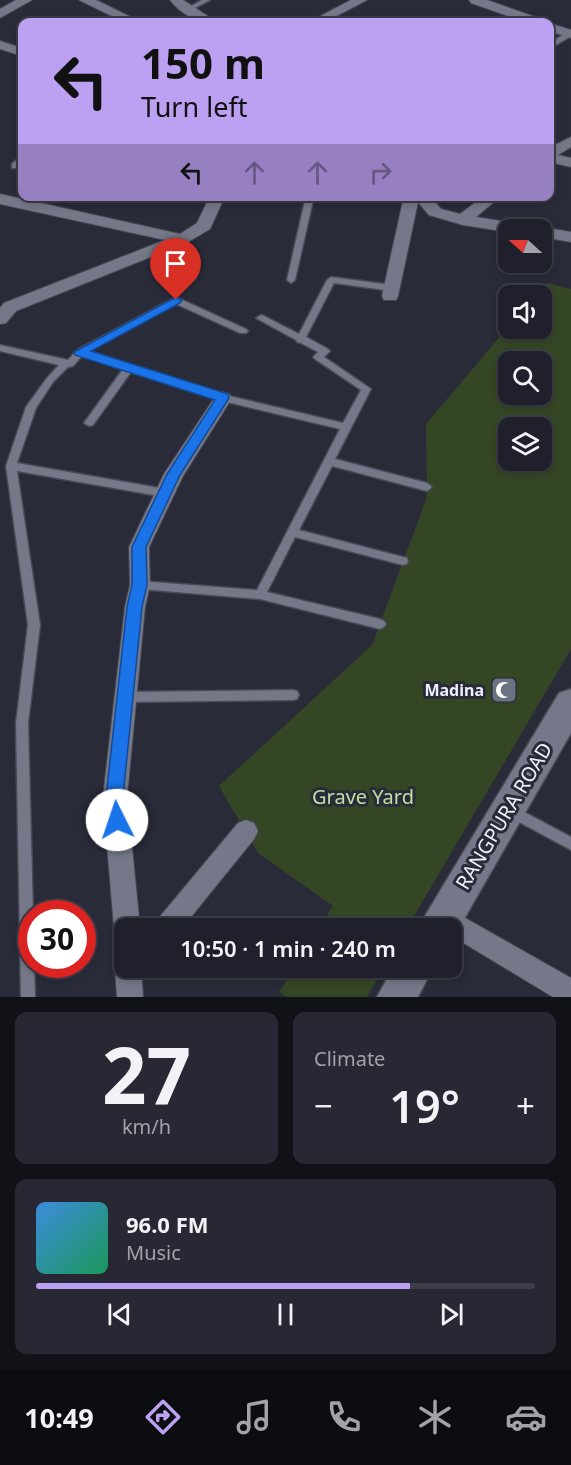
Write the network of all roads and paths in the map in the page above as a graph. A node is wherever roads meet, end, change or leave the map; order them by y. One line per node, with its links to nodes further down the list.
1 (26, 0): 8 (street)
2 (85, 0): 9 (street)
3 (176, 0): 7 (street)
4 (207, 0): 7 (lane)
5 (361, 0): 11 (street)
6 (475, 0): 12 (street)
7 (187, 10): 10 (street)
8 (0, 14)
9 (125, 18)
10 (202, 18)
11 (324, 18)
12 (525, 18)
13 (571, 21): 14 (street)
14 (562, 31)
15 (0, 45): 16 (street)
16 (18, 51)
17 (571, 141): 18 (street)
18 (554, 152)
19 (554, 157): 20 (street)
20 (571, 163)
21 (0, 199): 31 (street)
22 (216, 201): 31 (street)
23 (309, 201): 32 (lane)
24 (411, 201): 33 (street)
25 (425, 201): 27 (street)
26 (488, 201): 27 (street)
27 (463, 220): 28 (street)
28 (498, 226)
29 (552, 234): 30 (street)
30 (571, 237)
31 (182, 239): 35 (street)
32 (291, 280)
33 (391, 292): 37 (lane)
34 (261, 318): 37 (lane)
35 (0, 320)
36 (243, 331): 39 (lane)
37 (300, 340): 44 (lane)
38 (0, 348): 40 (lane)
39 (80, 352): 40 (lane); 41 (lane)
40 (66, 363): 46 (lane)
41 (129, 368): 42 (lane); 43 (lane)
42 (223, 398): 44 (lane); 48 (street)
43 (89, 423)
44 (345, 427): 45 (lane)
45 (328, 461): 47 (lane); 49 (lane)
46 (11, 466): 48 (lane); 66 (lane)
47 (427, 487)
48 (165, 494): 51 (street)
49 (292, 532): 50 (lane); 52 (lane)
50 (403, 561)
51 (140, 585): 52 (lane); 55 (street)
52 (260, 595): 53 (lane)
53 (380, 624)
54 (293, 695): 55 (lane)
55 (125, 697): 60 (street)
56 (568, 715): 57 (street, RANGPURA ROAD)
57 (508, 810): 59 (lane); 62 (street, RANGPURA ROAD)
58 (246, 831): 61 (street)
59 (571, 844)
60 (126, 918)
61 (175, 918)
62 (444, 918)
63 (462, 934): 65 (street)
64 (408, 978): 67 (street)
65 (571, 993)
66 (28, 997)
67 (396, 997)

